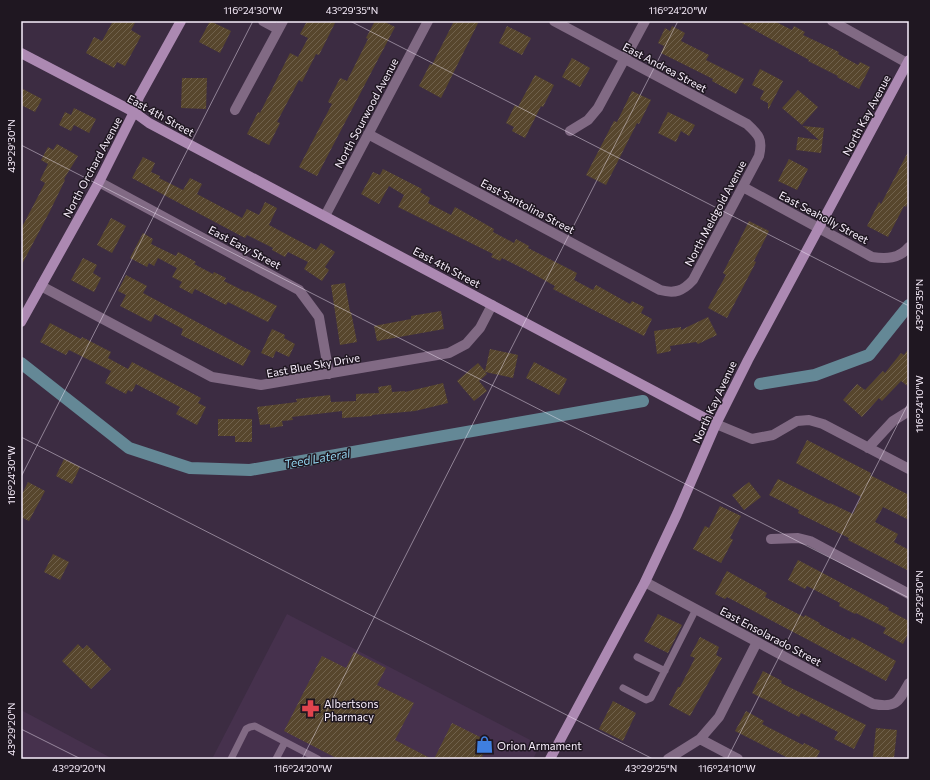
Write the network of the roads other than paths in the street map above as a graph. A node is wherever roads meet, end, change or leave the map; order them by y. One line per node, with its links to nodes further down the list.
1 (181, 21): 12 (street, North Orchard Avenue)
2 (263, 21): 7 (street)
3 (428, 21): 14 (street, North Sourwood Avenue)
4 (554, 21): 9 (street, East Andrea Street)
5 (645, 21): 9 (street)
6 (832, 21): 10 (street)
7 (281, 25): 11 (street)
8 (21, 52): 12 (street, East 4th Street)
9 (624, 59): 13 (street); 15 (street, East Andrea Street)
10 (908, 62): 19 (street, North Kay Avenue)
11 (235, 110)
12 (134, 112): 16 (street, North Orchard Avenue); 18 (street, East 4th Street)
13 (570, 131)
14 (368, 134): 18 (street, North Sourwood Avenue); 22 (street, East Santolina Street)
15 (760, 139): 17 (street, North Meldgold Avenue)
16 (99, 182): 21 (street, North Orchard Avenue); 25 (street, East Easy Street)
17 (742, 187): 19 (street, East Seaholly Street); 22 (street, North Meldgold Avenue)
18 (325, 216): 23 (street, East 4th Street)
19 (818, 228): 20 (street, East Seaholly Street); 27 (street, North Kay Avenue)
20 (909, 247)
21 (41, 286): 24 (street, North Orchard Avenue); 25 (street, East Blue Sky Drive)
22 (678, 292)
23 (492, 305): 25 (street, East Blue Sky Drive); 27 (street, East 4th Street)
24 (21, 322)
25 (329, 374)
26 (909, 411): 28 (street)
27 (716, 424): 28 (street, East 4th Street); 31 (street, North Kay Avenue)
28 (868, 448): 29 (street, East 4th Street)
29 (909, 469)
30 (771, 539): 32 (street)
31 (645, 582): 33 (street, East Ensolarado Street); 44 (street, North Kay Avenue)
32 (909, 594)
33 (696, 609): 34 (street, East Ensolarado Street); 36 (lane)
34 (757, 642): 37 (street, East Ensolarado Street); 39 (street)
35 (637, 657): 36 (lane)
36 (665, 671): 38 (lane)
37 (909, 683)
38 (623, 688)
39 (700, 738): 45 (street); 46 (street)
40 (285, 742): 41 (lane); 42 (lane); 43 (lane)
41 (231, 759)
42 (276, 759)
43 (317, 759)
44 (550, 759)
45 (668, 759)
46 (738, 759)

